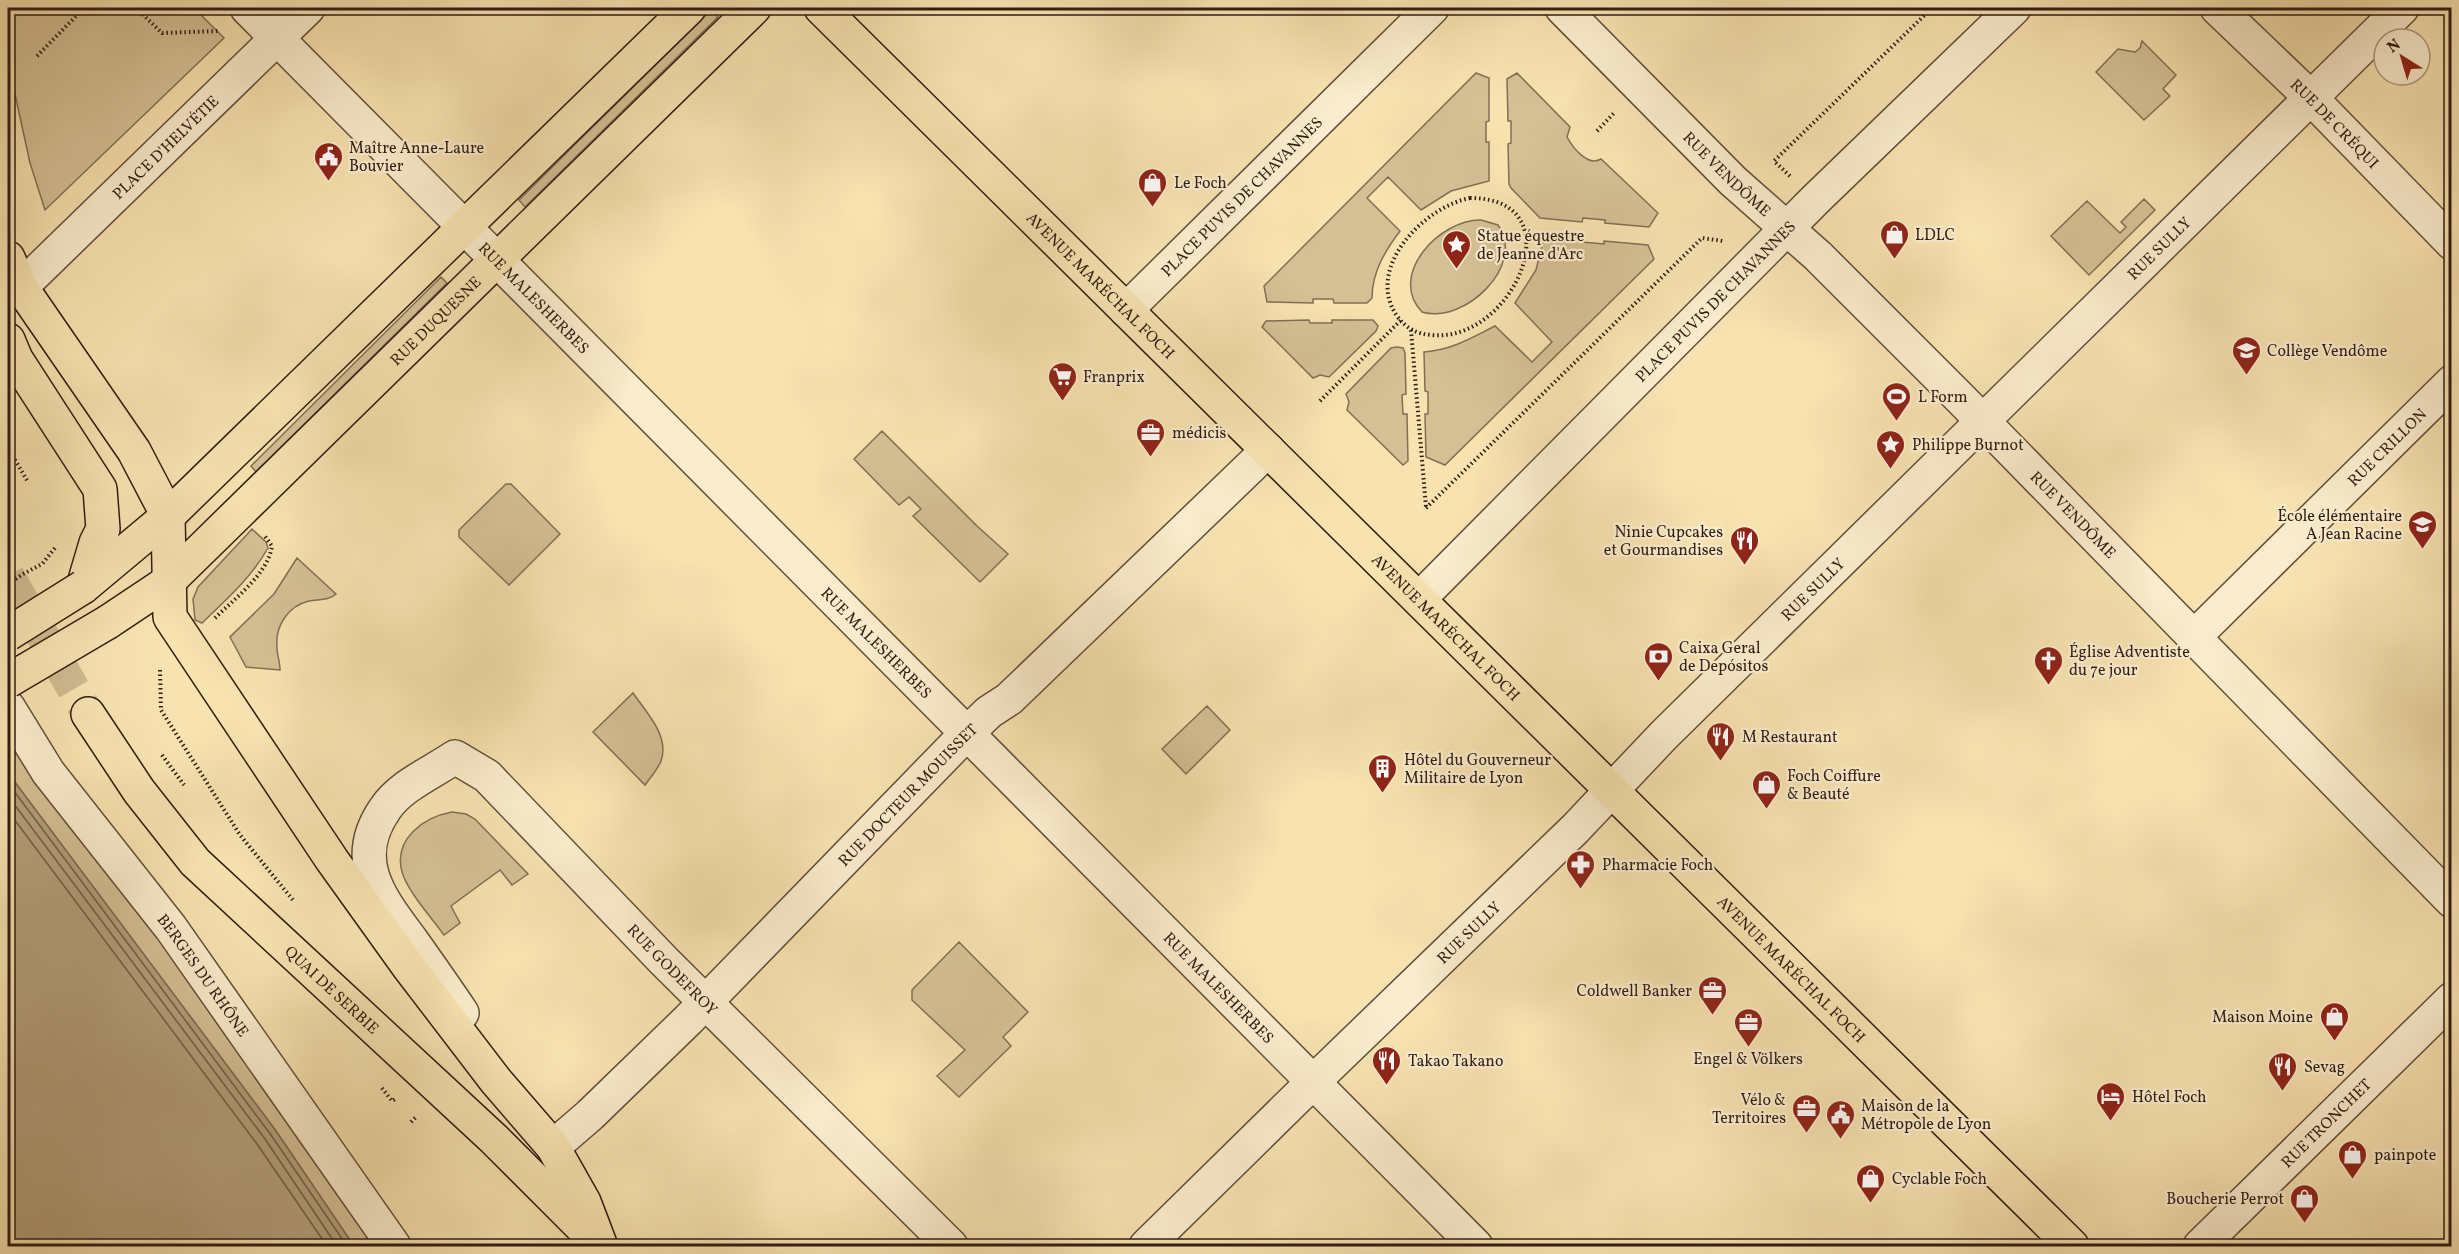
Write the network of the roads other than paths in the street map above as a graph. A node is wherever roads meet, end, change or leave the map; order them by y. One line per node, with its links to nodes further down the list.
1 (308, 8): 11 (street, PLACE D'HELVÉTIE)
2 (689, 8): 13 (main road)
3 (754, 8): 16 (main road, RUE DUQUESNE)
4 (821, 8): 18 (main road, AVENUE MARÉCHAL FOCH)
5 (1432, 8): 18 (street, PLACE PUVIS DE CHAVANNES)
6 (1562, 8): 14 (street, RUE VENDÔME)
7 (2014, 8): 14 (street, PLACE PUVIS DE CHAVANNES)
8 (2217, 8): 12 (street, RUE DE CRÉQUI)
9 (2402, 8): 12 (street, RUE SULLY)
10 (236, 17): 11 (street)
11 (278, 38): 13 (street, RUE MALESHERBES); 17 (street, PLACE D'HELVÉTIE)
12 (2310, 97): 15 (street, RUE DE CRÉQUI); 21 (street, RUE SULLY)
13 (465, 226): 16 (street, RUE MALESHERBES); 23 (main road)
14 (1788, 229): 21 (street, RUE VENDÔME); 26 (street, PLACE PUVIS DE CHAVANNES)
15 (2451, 243)
16 (497, 259): 24 (main road, RUE DUQUESNE); 32 (street, RUE MALESHERBES)
17 (14, 272): 23 (main road)
18 (1126, 310): 22 (main road, AVENUE MARÉCHAL FOCH)
19 (8, 340): 25 (main road)
20 (2451, 382): 28 (street, RUE CRILLON)
21 (1982, 421): 28 (street, RUE VENDÔME); 33 (street, RUE SULLY)
22 (1268, 450): 26 (main road, AVENUE MARÉCHAL FOCH); 32 (street, RUE DOCTEUR MOUISSET)
23 (168, 516): 24 (main road, QUAI DE SERBIE); 25 (main road)
24 (168, 582): 29 (main road, RUE DUQUESNE, bridge); 37 (main road, QUAI DE SERBIE)
25 (83, 587): 27 (main road, bridge)
26 (1419, 599): 33 (main road, AVENUE MARÉCHAL FOCH)
27 (8, 634)
28 (2193, 638): 34 (street, RUE VENDÔME)
29 (8, 681)
30 (8, 707): 41 (street, BERGES DU RHÔNE)
31 (88, 714): 40 (main road, QUAI DE SERBIE)
32 (967, 733): 36 (street, RUE DOCTEUR MOUISSET); 38 (street, RUE MALESHERBES)
33 (1611, 790): 38 (street, RUE SULLY); 45 (main road, AVENUE MARÉCHAL FOCH)
34 (2451, 901)
35 (2451, 999): 46 (street, RUE TRONCHET)
36 (706, 1002): 37 (street, RUE GODEFROY); 39 (street, RUE DOCTEUR MOUISSET); 42 (street, RUE GODEFROY)
37 (494, 1078): 39 (main road, QUAI DE SERBIE)
38 (1313, 1082): 43 (street, RUE SULLY); 44 (street, RUE MALESHERBES)
39 (553, 1147): 40 (main road, QUAI DE SERBIE)
40 (600, 1245)
41 (394, 1246)
42 (951, 1246)
43 (1146, 1246)
44 (1476, 1246)
45 (2072, 1246)
46 (2200, 1246)

